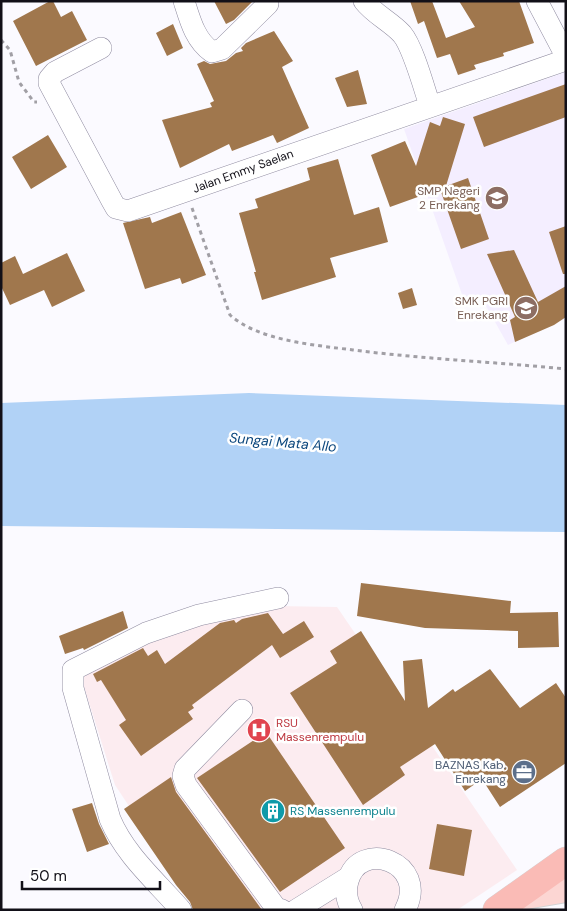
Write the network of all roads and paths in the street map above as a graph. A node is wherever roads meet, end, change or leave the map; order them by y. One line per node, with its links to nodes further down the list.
1 (184, 1): 4 (street)
2 (364, 1): 10 (street)
3 (537, 1): 7 (street)
4 (268, 4)
5 (1, 40): 9 (path)
6 (101, 48): 9 (street, Jalan Emmy Saelan)
7 (566, 56)
8 (566, 60): 10 (street, Jalan Emmy Saelan)
9 (57, 98): 11 (street, Jalan Emmy Saelan)
10 (430, 106): 11 (street, Jalan Emmy Saelan)
11 (186, 192): 12 (path)
12 (566, 369)
13 (278, 598): 20 (street)
14 (242, 710): 21 (street)
15 (566, 861): 18 (highway)
16 (349, 877): 19 (street); 22 (street); 23 (street)
17 (566, 889): 18 (main road)
18 (506, 904)
19 (410, 906)
20 (181, 910)
21 (282, 910)
22 (296, 910)
23 (352, 910)

